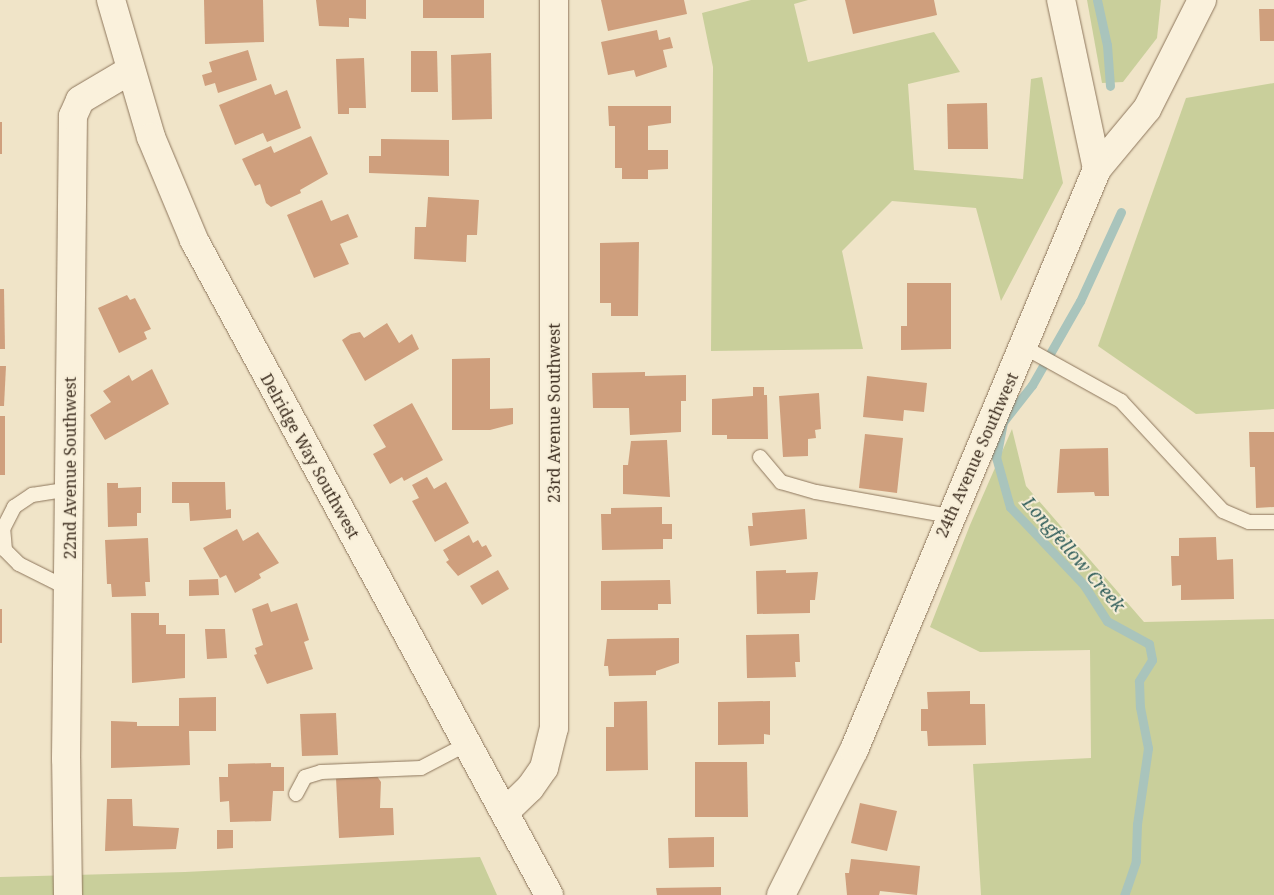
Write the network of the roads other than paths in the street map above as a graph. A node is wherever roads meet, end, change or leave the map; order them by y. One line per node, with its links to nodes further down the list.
1 (111, 0): 5 (street, Delridge Way Southwest)
2 (554, 0): 15 (street, 23rd Avenue Southwest)
3 (1061, 0): 6 (street)
4 (1202, 0): 6 (street, 24th Avenue Southwest)
5 (129, 71): 9 (street, 22nd Avenue Southwest); 13 (street, Delridge Way Southwest)
6 (1096, 169): 7 (street, 24th Avenue Southwest)
7 (1031, 350): 10 (street, 24th Avenue Southwest); 11 (lane)
8 (760, 457): 10 (lane)
9 (70, 489): 12 (street, 22nd Avenue Southwest); 12 (lane)
10 (950, 516): 18 (street, 24th Avenue Southwest)
11 (1274, 522)
12 (69, 589): 16 (street, 22nd Avenue Southwest)
13 (469, 743): 14 (lane); 15 (street, Delridge Way Southwest)
14 (296, 794)
15 (506, 811): 17 (street, Delridge Way Southwest)
16 (68, 895)
17 (549, 895)
18 (781, 895)

